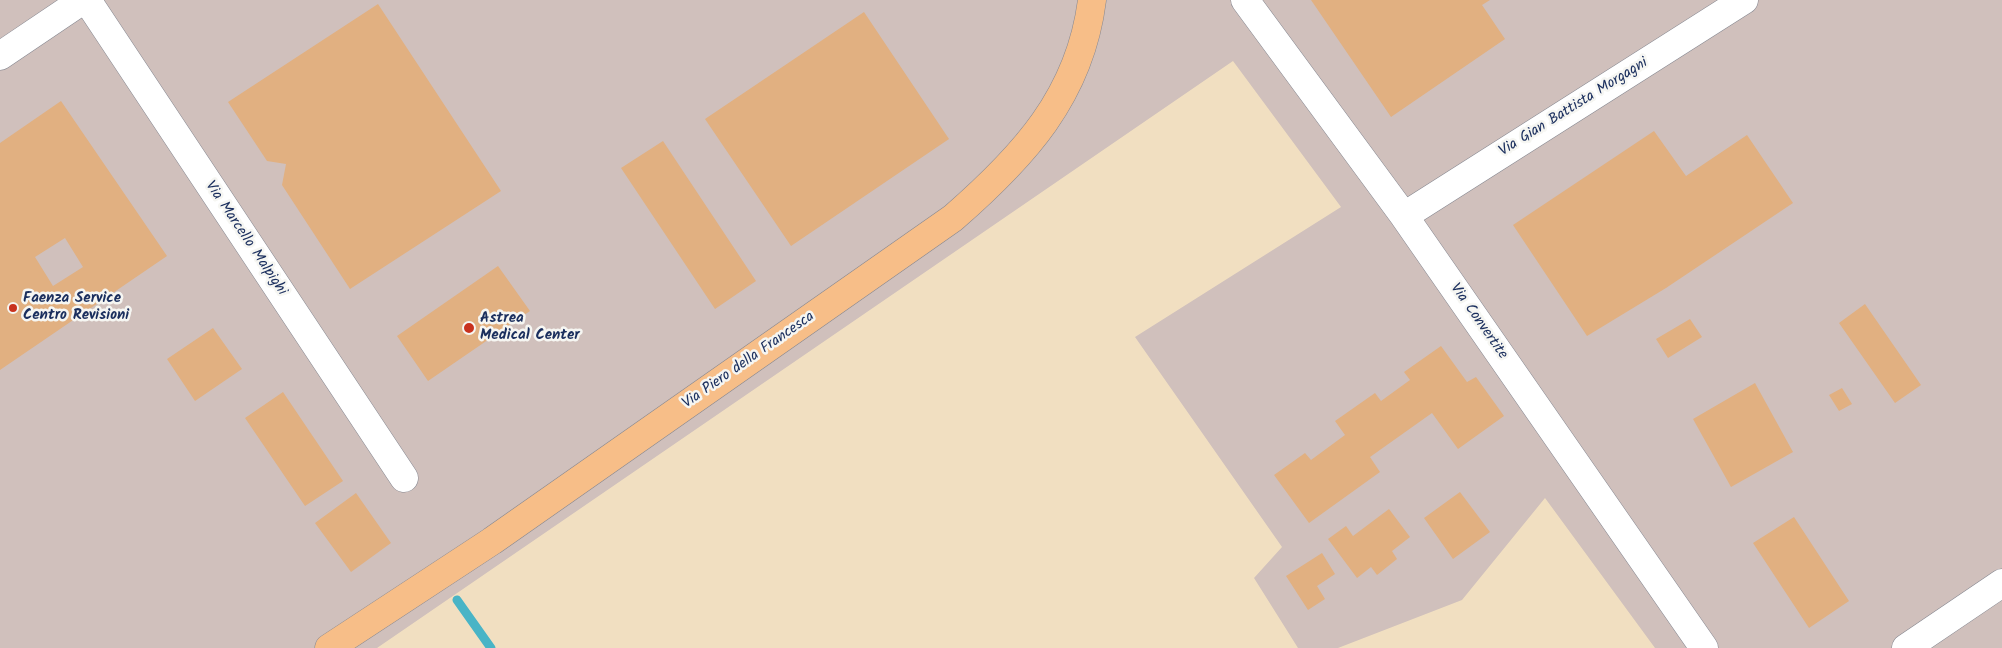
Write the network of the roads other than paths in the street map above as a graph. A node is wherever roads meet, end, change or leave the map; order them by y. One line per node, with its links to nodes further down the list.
1 (83, 0): 6 (street)
2 (87, 0): 8 (street, Via Marcello Malpighi)
3 (1246, 0): 7 (street, Via Convertite)
4 (1744, 0): 7 (street, Via Gian Battista Morgagni)
5 (1091, 3): 11 (main road, Via Piero della Francesca)
6 (0, 56)
7 (1404, 216): 12 (street, Via Convertite)
8 (404, 478)
9 (2002, 583): 10 (street)
10 (1919, 644)
11 (329, 648)
12 (1704, 648)

